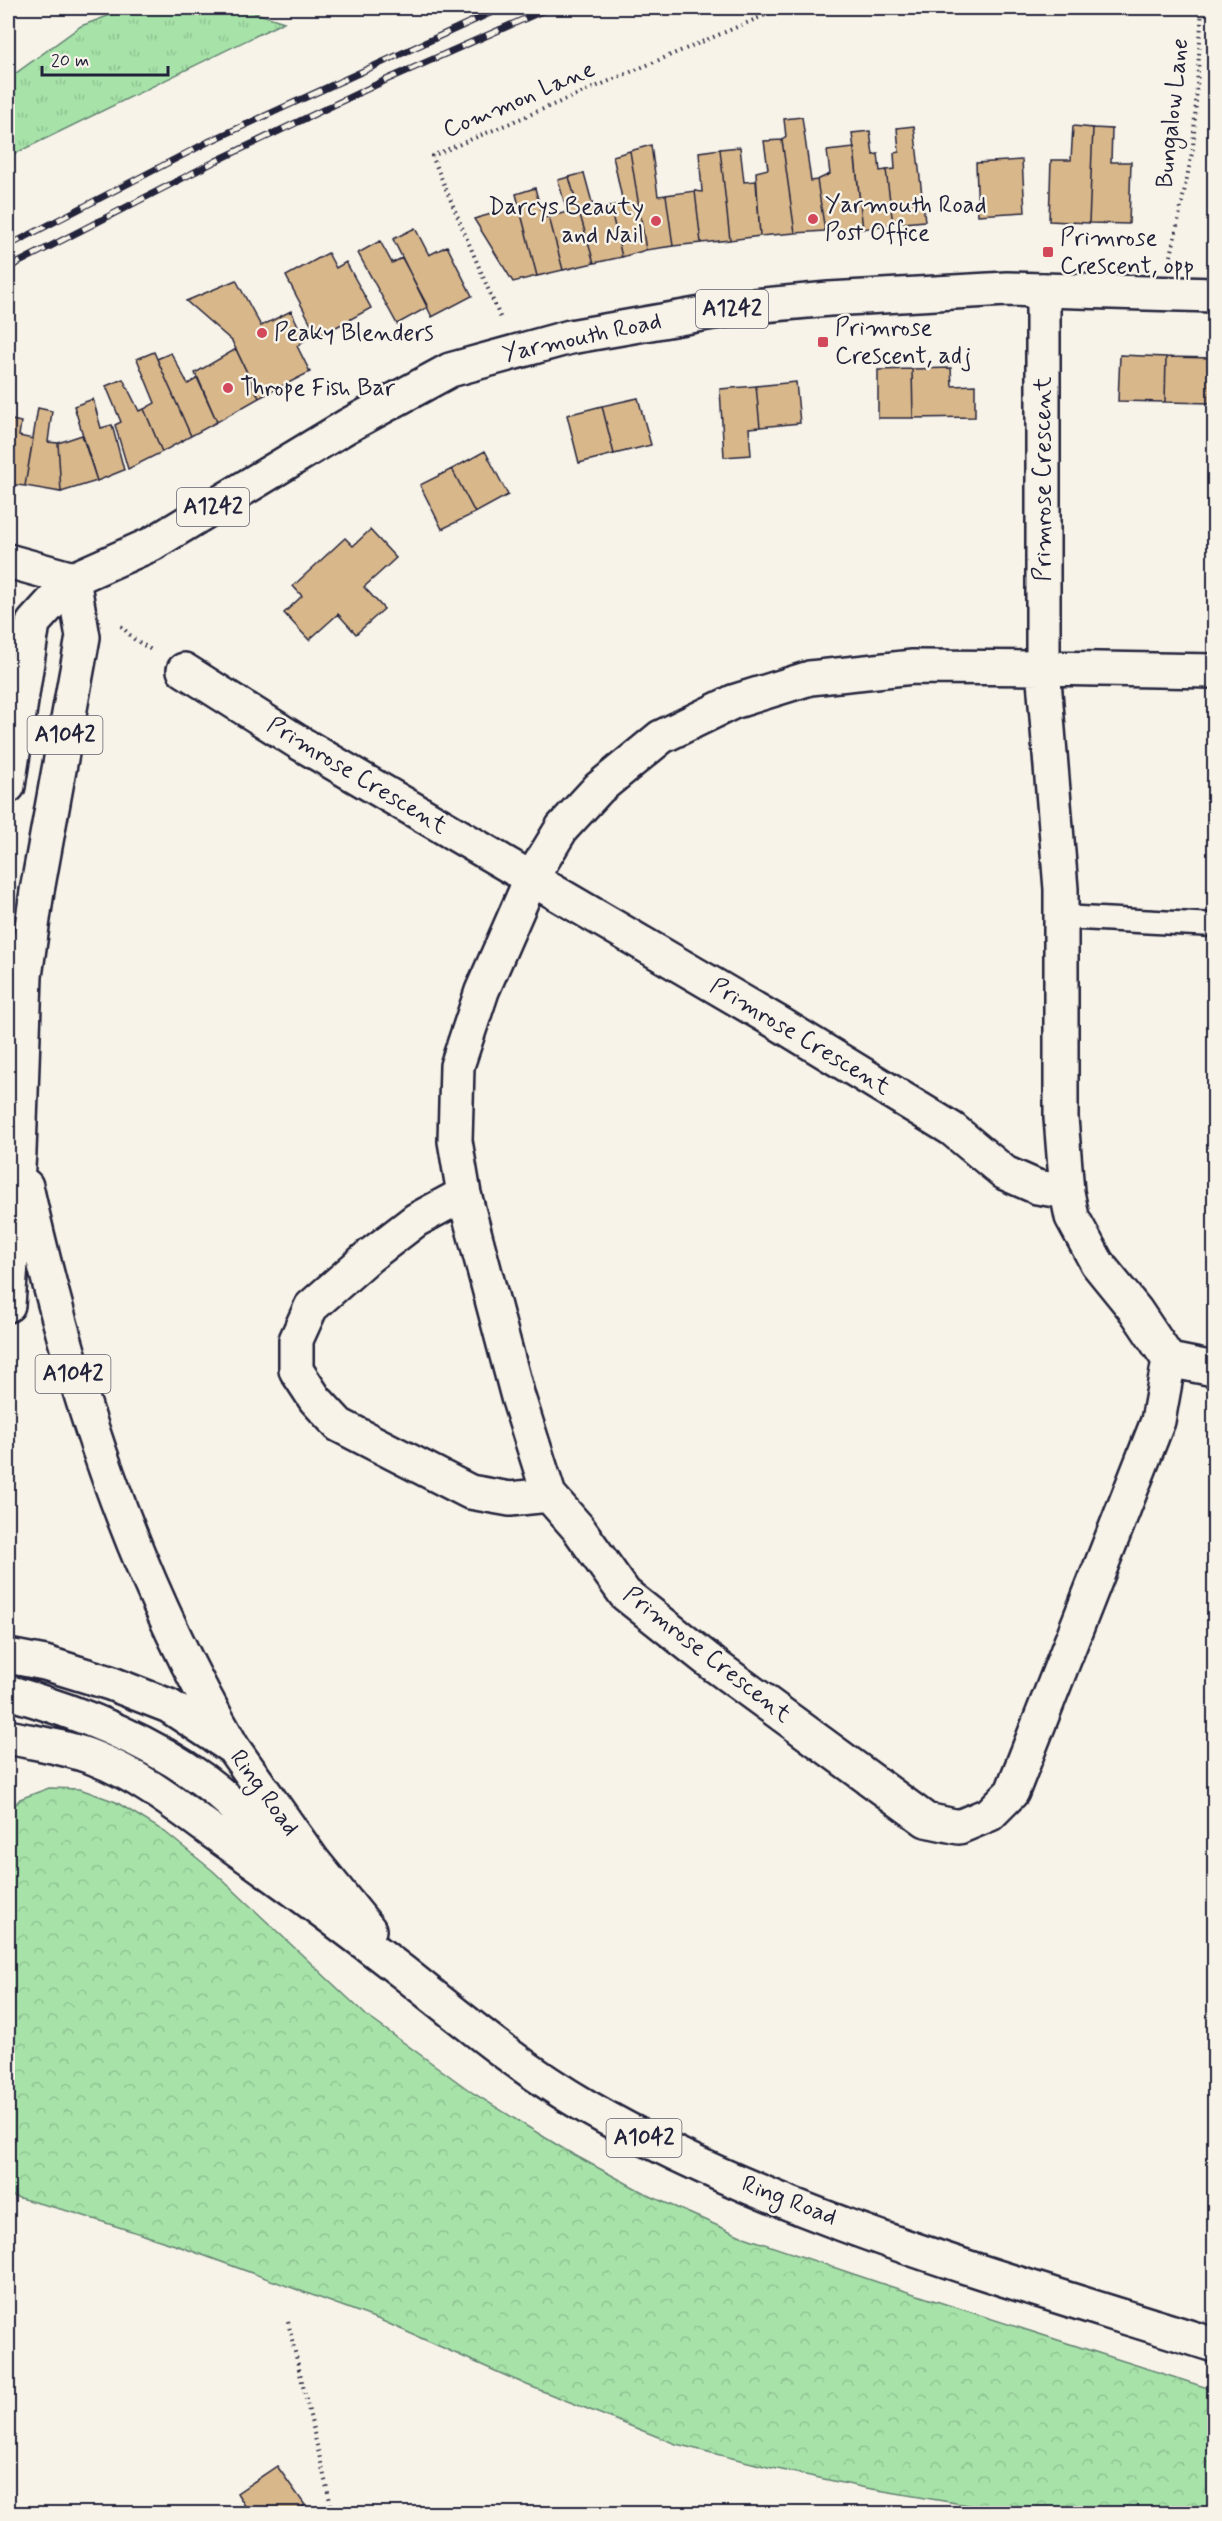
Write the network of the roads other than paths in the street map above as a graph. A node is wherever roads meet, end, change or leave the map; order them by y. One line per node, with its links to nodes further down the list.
1 (1042, 290): 2 (main road, Yarmouth Road / A1242); 4 (main road, Yarmouth Road / A1242); 5 (main road, Primrose Crescent)
2 (1215, 295)
3 (8, 561): 4 (main road)
4 (74, 579): 8 (main road, A1042); 12 (main road, A1042)
5 (1043, 668): 7 (main road, Primrose Crescent); 9 (main road, Primrose Crescent); 10 (main road, Primrose Crescent)
6 (184, 670): 9 (main road, Primrose Crescent)
7 (1215, 671)
8 (8, 786)
9 (531, 879): 13 (main road, Primrose Crescent); 14 (main road, Primrose Crescent)
10 (1061, 917): 11 (lane); 13 (main road, Primrose Crescent)
11 (1215, 925)
12 (13, 1157): 15 (main road, A1042); 22 (main road, A1042)
13 (1067, 1192): 16 (main road, Primrose Crescent)
14 (464, 1194): 18 (main road, Primrose Crescent); 18 (main road)
15 (8, 1305)
16 (1169, 1360): 17 (main road); 18 (main road, Primrose Crescent)
17 (1215, 1369)
18 (549, 1495)
19 (8, 1656): 22 (main road, Ring Road / A1042)
20 (8, 1692): 23 (main road, A1042)
21 (8, 1737): 23 (main road, Ring Road / A1042)
22 (233, 1748): 24 (main road, Ring Road / A1042)
23 (311, 1901): 24 (main road, Ring Road / A1042)
24 (404, 1974): 25 (main road, Ring Road / A1042)
25 (1215, 2346)

